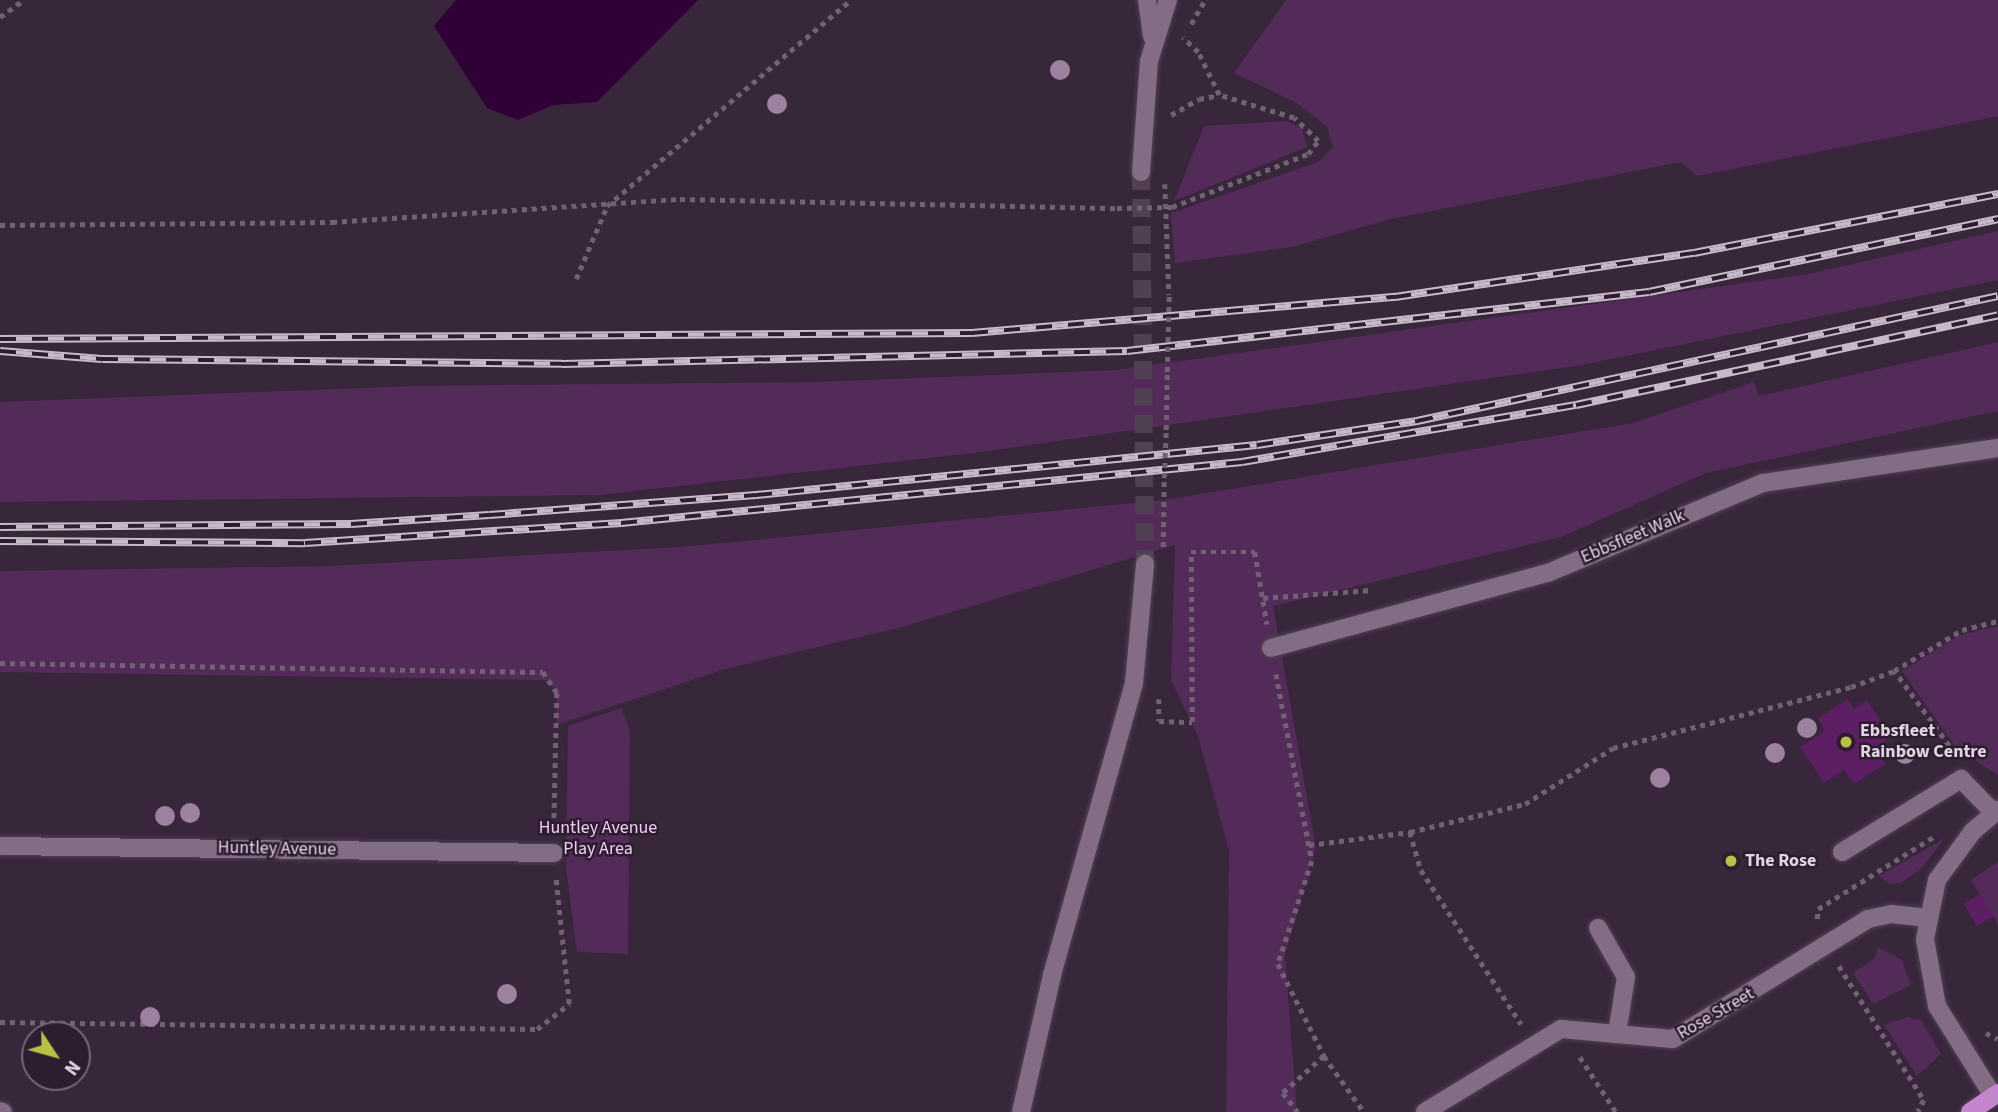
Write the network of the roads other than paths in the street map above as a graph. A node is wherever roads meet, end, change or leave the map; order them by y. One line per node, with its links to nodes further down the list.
1 (1147, 0): 3 (street)
2 (1168, 0): 3 (street)
3 (1152, 41): 4 (street)
4 (1141, 172)
5 (1998, 448): 7 (street, Ebbsfleet Walk)
6 (1144, 564): 17 (street)
7 (1271, 648)
8 (1995, 811): 10 (street); 12 (street)
9 (0, 846): 11 (street, Huntley Avenue)
10 (1842, 852)
11 (554, 853)
12 (1927, 919): 14 (street, Rose Street); 15 (street)
13 (1598, 928): 14 (street)
14 (1617, 1034): 16 (street, Rose Street)
15 (1995, 1095): 18 (main road)
16 (1428, 1111)
17 (1021, 1112)
18 (1970, 1112)

